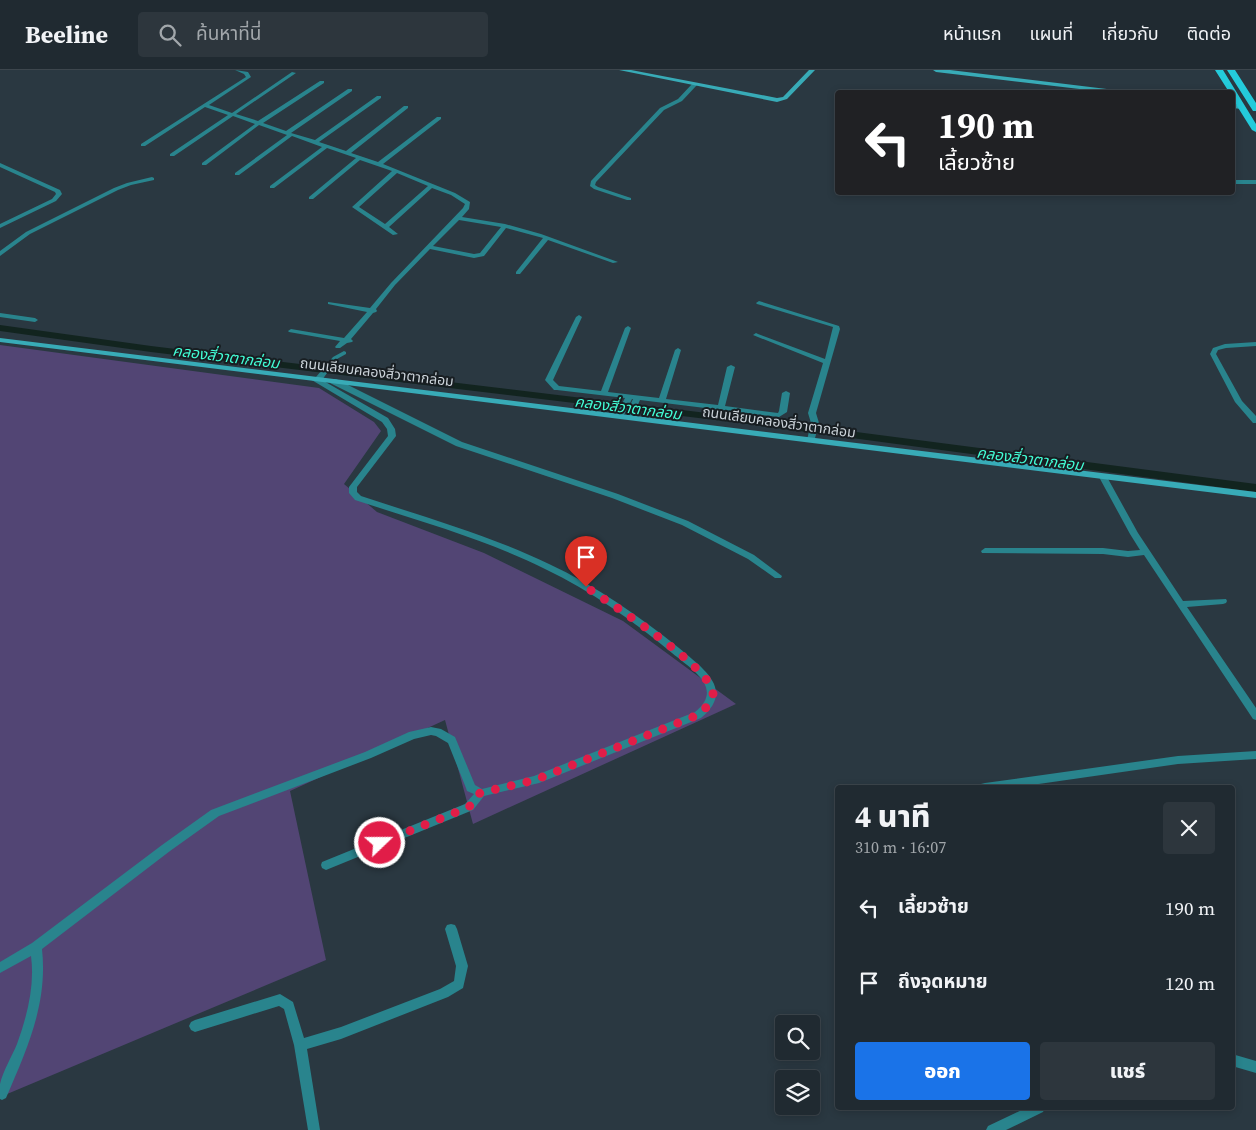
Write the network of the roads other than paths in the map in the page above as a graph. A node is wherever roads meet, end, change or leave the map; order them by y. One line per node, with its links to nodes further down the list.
1 (237, 70): 15 (street)
2 (622, 70): 9 (street)
3 (812, 70): 9 (street)
4 (936, 70): 11 (street)
5 (1219, 70): 12 (main road)
6 (1231, 70): 19 (main road)
7 (294, 74): 20 (street)
8 (322, 82): 22 (street)
9 (694, 85): 42 (street)
10 (350, 90): 24 (street)
11 (1099, 90)
12 (1231, 90)
13 (1235, 96): 18 (main road)
14 (379, 97): 25 (street)
15 (204, 105): 20 (street); 26 (street)
16 (406, 107): 28 (street)
17 (1235, 107): 18 (street)
18 (1242, 108): 23 (main road)
19 (1256, 108)
20 (231, 114): 22 (street); 29 (street)
21 (440, 118): 32 (street)
22 (259, 123): 24 (street); 31 (street)
23 (1256, 130)
24 (289, 133): 25 (street); 35 (street)
25 (316, 142): 27 (street)
26 (143, 145)
27 (326, 146): 28 (street); 40 (street)
28 (347, 153): 30 (street)
29 (172, 155)
30 (360, 157): 32 (street); 41 (street)
31 (204, 164)
32 (380, 164): 34 (street)
33 (0, 165): 44 (street)
34 (396, 171): 39 (street); 46 (street)
35 (237, 174)
36 (152, 179): 50 (street)
37 (1235, 182): 38 (street)
38 (1256, 182)
39 (432, 185): 43 (street); 46 (street)
40 (272, 187)
41 (311, 198)
42 (629, 199)
43 (457, 218): 45 (street); 49 (street)
44 (0, 226)
45 (505, 226): 48 (street); 49 (street)
46 (385, 227): 47 (street)
47 (395, 234)
48 (546, 238): 51 (street); 52 (street)
49 (429, 247): 55 (street)
50 (0, 254)
51 (615, 262)
52 (518, 272)
53 (330, 303): 55 (street)
54 (759, 303): 67 (street)
55 (374, 311): 62 (street)
56 (0, 314): 58 (street)
57 (579, 317): 72 (street)
58 (35, 320)
59 (628, 328): 72 (street)
60 (291, 331): 62 (street)
61 (756, 335): 67 (street)
62 (349, 339): 66 (street); 66 (street)
63 (0, 340): 69 (street, ถนนเลียบคลองสี่วาตากล่อม)
64 (1256, 344): 78 (street)
65 (678, 350): 75 (street)
66 (336, 352): 69 (street)
67 (827, 362): 79 (street)
68 (732, 367): 76 (street)
69 (316, 379): 70 (street, ถนนเลียบคลองสี่วาตากล่อม); 90 (street)
70 (333, 381): 77 (street, ถนนเลียบคลองสี่วาตากล่อม); 84 (street)
71 (786, 393): 76 (street)
72 (604, 394): 73 (street)
73 (628, 400): 74 (street); 77 (street)
74 (636, 401): 75 (street); 77 (street)
75 (662, 401): 76 (street)
76 (721, 408)
77 (626, 414): 79 (street, ถนนเลียบคลองสี่วาตากล่อม)
78 (1256, 421)
79 (812, 437): 80 (street, ถนนเลียบคลองสี่วาตากล่อม)
80 (1102, 477): 81 (street, ถนนเลียบคลองสี่วาตากล่อม); 83 (street)
81 (1256, 495)
82 (985, 551): 83 (street)
83 (1146, 552): 86 (street)
84 (778, 576)
85 (1223, 601): 86 (street)
86 (1182, 604): 87 (street)
87 (1256, 716)
88 (1256, 755): 89 (street)
89 (999, 785)
90 (480, 793): 91 (street); 93 (street)
91 (326, 865)
92 (451, 929): 96 (street)
93 (36, 947): 94 (street); 99 (street)
94 (0, 968)
95 (195, 1026): 96 (street)
96 (300, 1045): 101 (street)
97 (1235, 1061): 98 (street)
98 (1256, 1067)
99 (3, 1096)
100 (1035, 1110): 102 (street)
101 (314, 1130)
102 (992, 1130)

